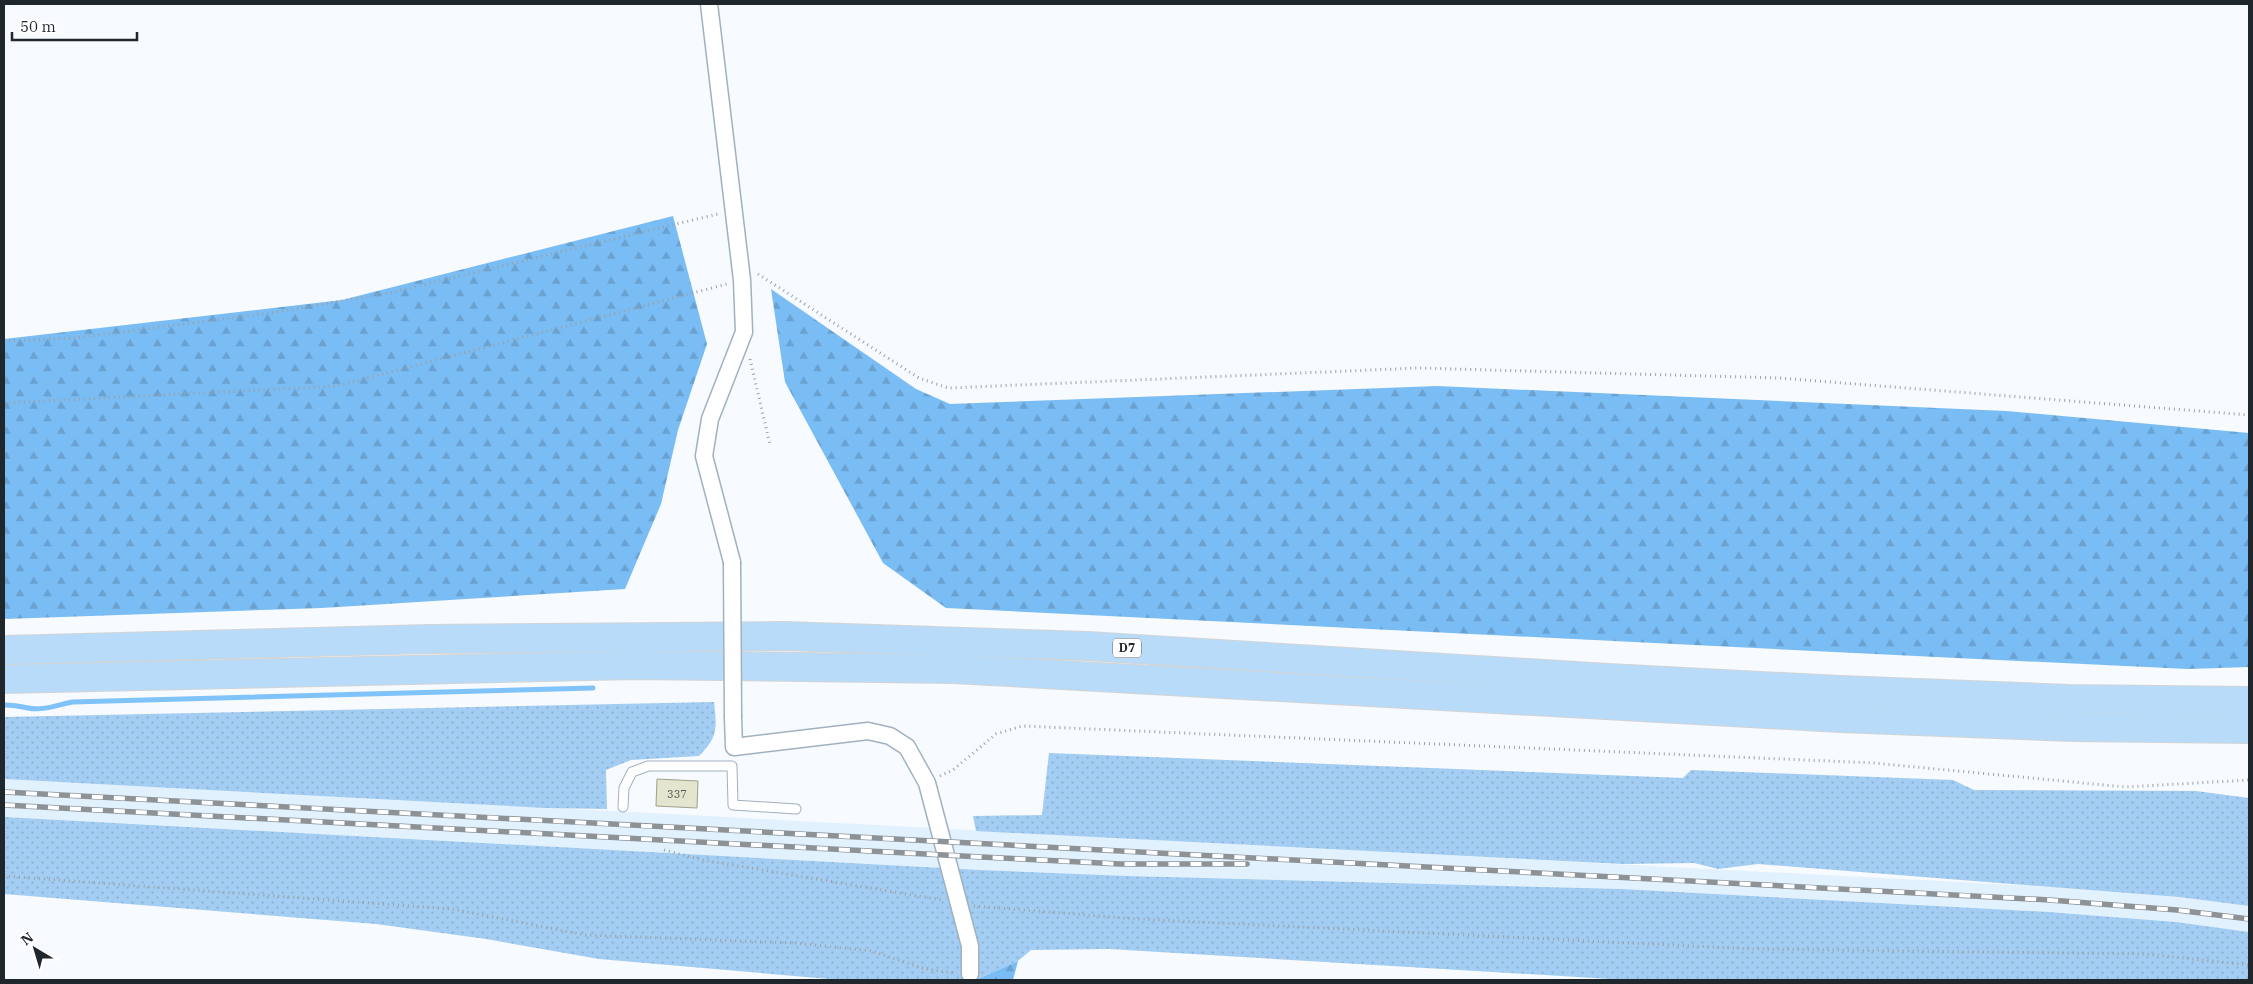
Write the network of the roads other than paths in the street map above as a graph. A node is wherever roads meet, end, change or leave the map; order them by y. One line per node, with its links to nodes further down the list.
1 (709, 4): 6 (street, bridge)
2 (4, 650): 4 (highway, D7)
3 (4, 679): 5 (highway, D7)
4 (2249, 700)
5 (2249, 729)
6 (734, 747): 7 (lane); 10 (street)
7 (732, 766): 8 (lane); 9 (lane)
8 (623, 807)
9 (796, 809)
10 (970, 974)

